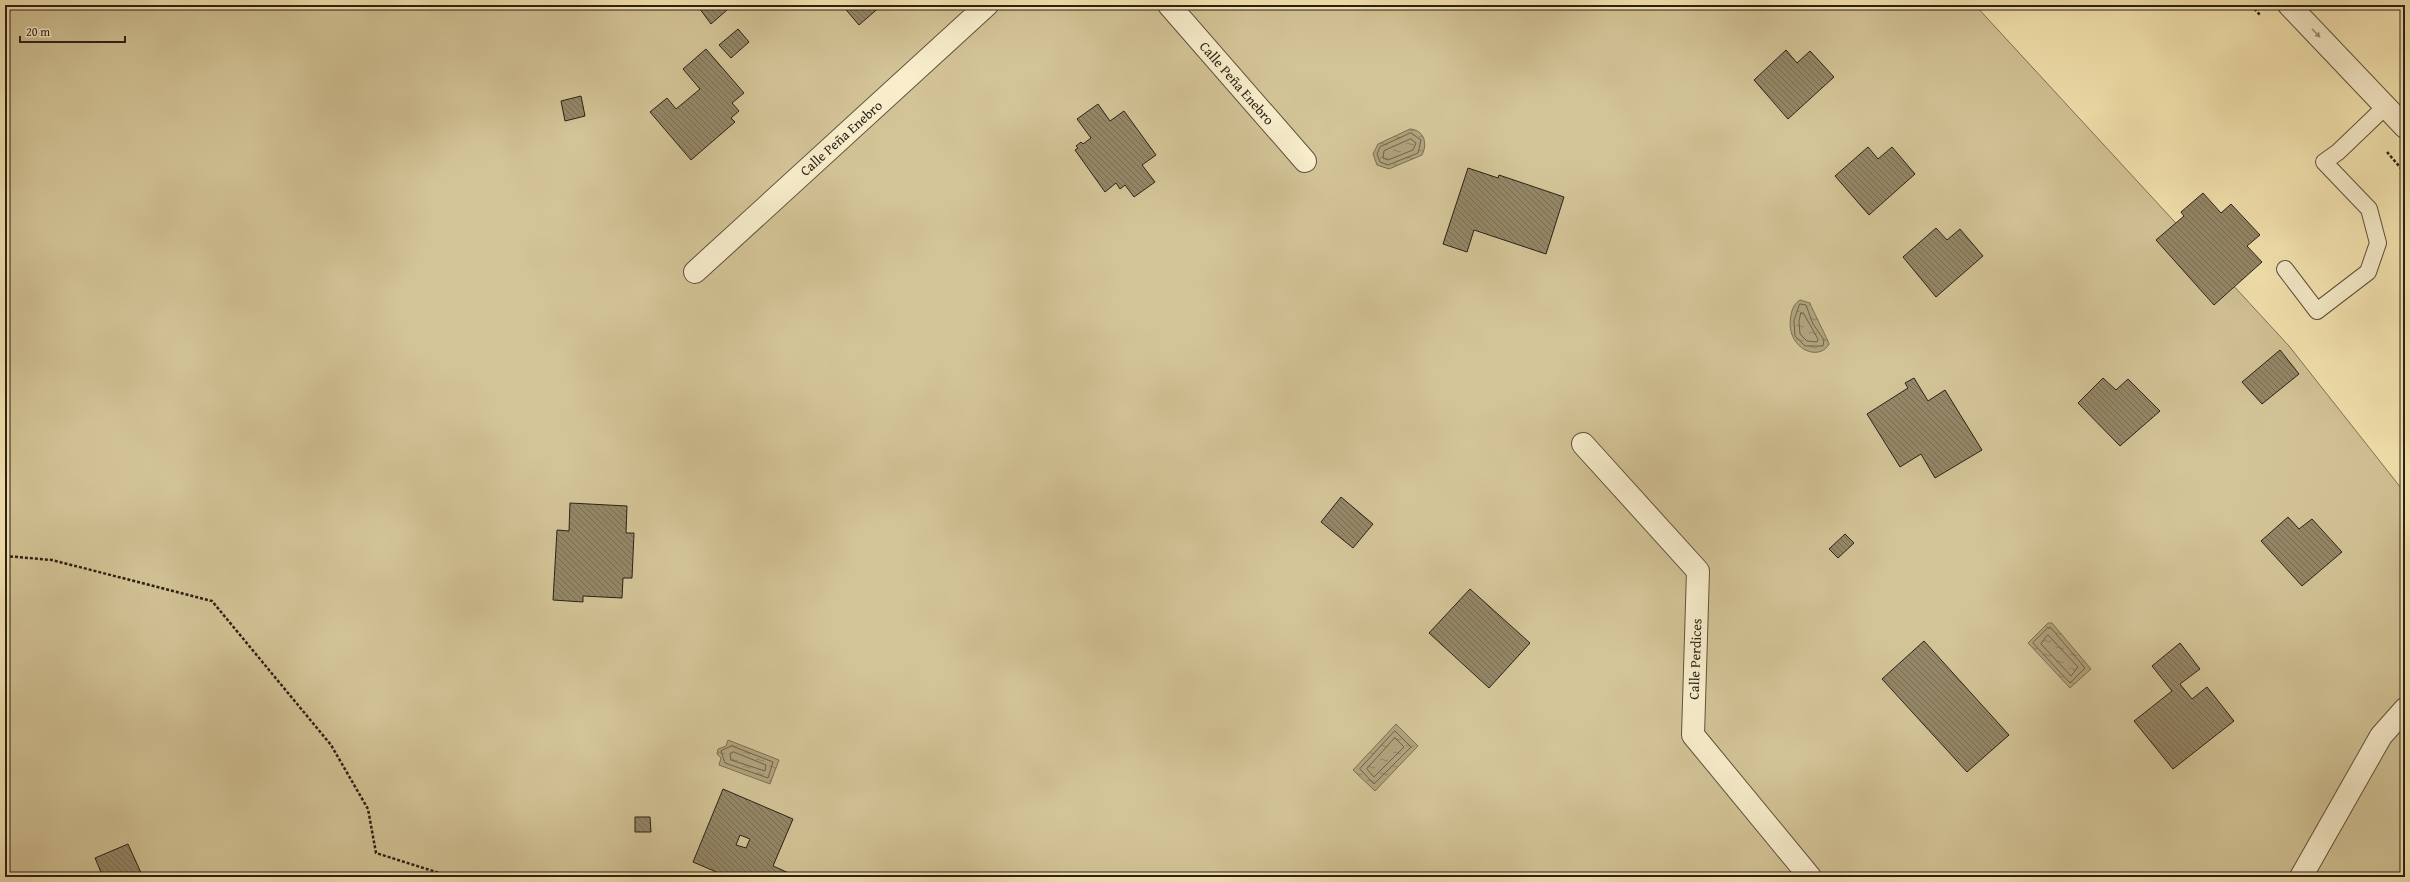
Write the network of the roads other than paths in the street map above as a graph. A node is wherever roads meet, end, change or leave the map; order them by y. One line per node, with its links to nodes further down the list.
1 (987, 5): 8 (street, Calle Peña Enebro)
2 (1169, 5): 6 (street, Calle Peña Enebro)
3 (2289, 5): 4 (street, one-way to 4)
4 (2385, 106): 5 (street); 7 (lane)
5 (2405, 127)
6 (1305, 161)
7 (2285, 269)
8 (695, 272)
9 (1583, 444): 11 (street, Calle Perdices)
10 (2405, 709): 12 (street)
11 (1810, 877)
12 (2301, 877)

